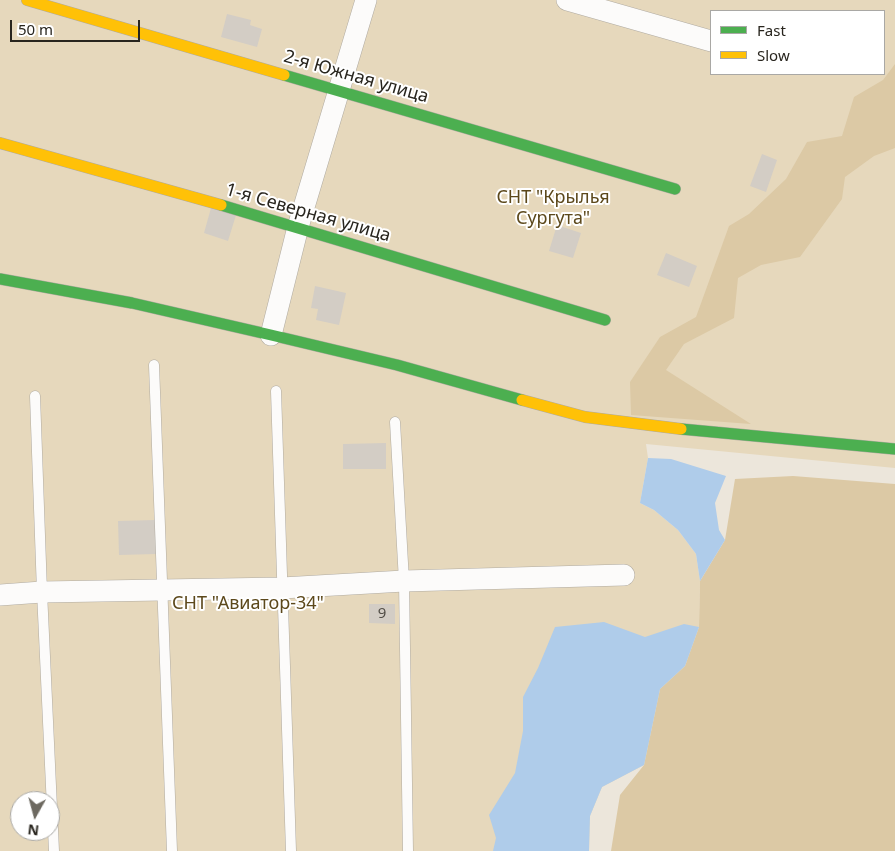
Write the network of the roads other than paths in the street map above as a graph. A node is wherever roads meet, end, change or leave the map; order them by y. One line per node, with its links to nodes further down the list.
1 (27, 0): 5 (street, 2-я Южная улица)
2 (366, 0): 5 (street)
3 (567, 0): 4 (street)
4 (710, 42)
5 (338, 90): 7 (street, 2-я Южная улица); 8 (street)
6 (0, 143): 8 (street, 1-я Северная улица)
7 (675, 190)
8 (298, 227): 10 (street, 1-я Северная улица); 11 (street)
9 (0, 279): 11 (street)
10 (605, 320)
11 (271, 335): 16 (street)
12 (154, 365): 20 (lane)
13 (276, 391): 19 (lane)
14 (36, 396): 21 (lane)
15 (395, 422): 18 (lane)
16 (895, 449)
17 (624, 576): 18 (street)
18 (404, 581): 19 (street); 26 (lane)
19 (282, 588): 20 (street); 25 (lane)
20 (162, 590): 21 (street); 24 (lane)
21 (42, 592): 22 (street); 23 (lane)
22 (0, 595)
23 (54, 851)
24 (172, 851)
25 (291, 851)
26 (408, 851)

